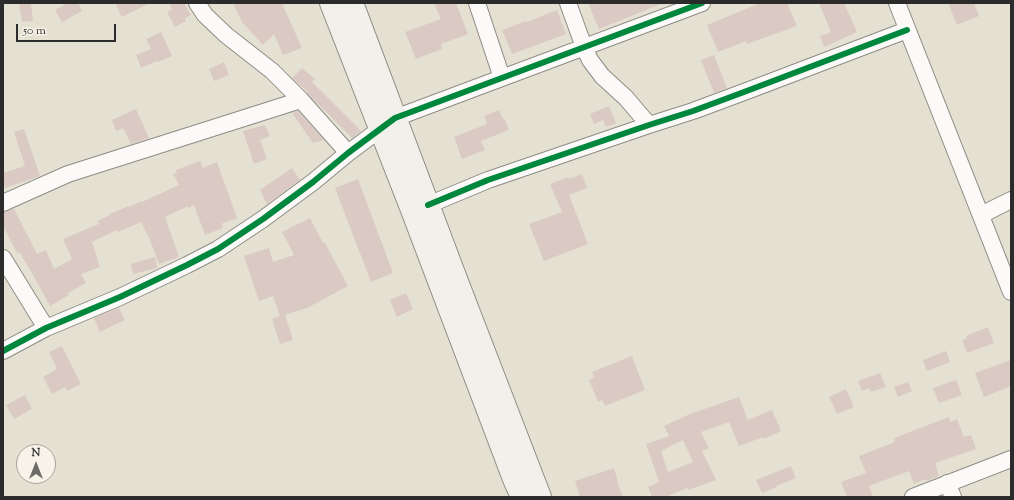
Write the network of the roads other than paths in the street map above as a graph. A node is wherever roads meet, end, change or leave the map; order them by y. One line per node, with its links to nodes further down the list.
1 (197, 3): 12 (street)
2 (331, 3): 13 (main road)
3 (352, 3): 13 (main road)
4 (477, 3): 11 (street)
5 (568, 3): 10 (street)
6 (702, 3): 8 (street)
7 (897, 3): 9 (street)
8 (669, 9): 10 (street)
9 (907, 30): 14 (street); 19 (street)
10 (584, 47): 11 (street); 14 (street)
11 (502, 78): 13 (street)
12 (301, 100): 15 (street); 17 (street)
13 (388, 124): 15 (street); 18 (main road); 26 (main road)
14 (649, 124): 18 (street)
15 (348, 153): 22 (street)
16 (1011, 200): 19 (street)
17 (3, 203)
18 (428, 205): 27 (main road)
19 (981, 215): 21 (street)
20 (3, 258): 22 (street)
21 (1011, 292)
22 (46, 328): 23 (street)
23 (3, 351)
24 (1011, 459): 25 (street)
25 (950, 490): 28 (street)
26 (522, 497)
27 (540, 497)
28 (913, 497)

